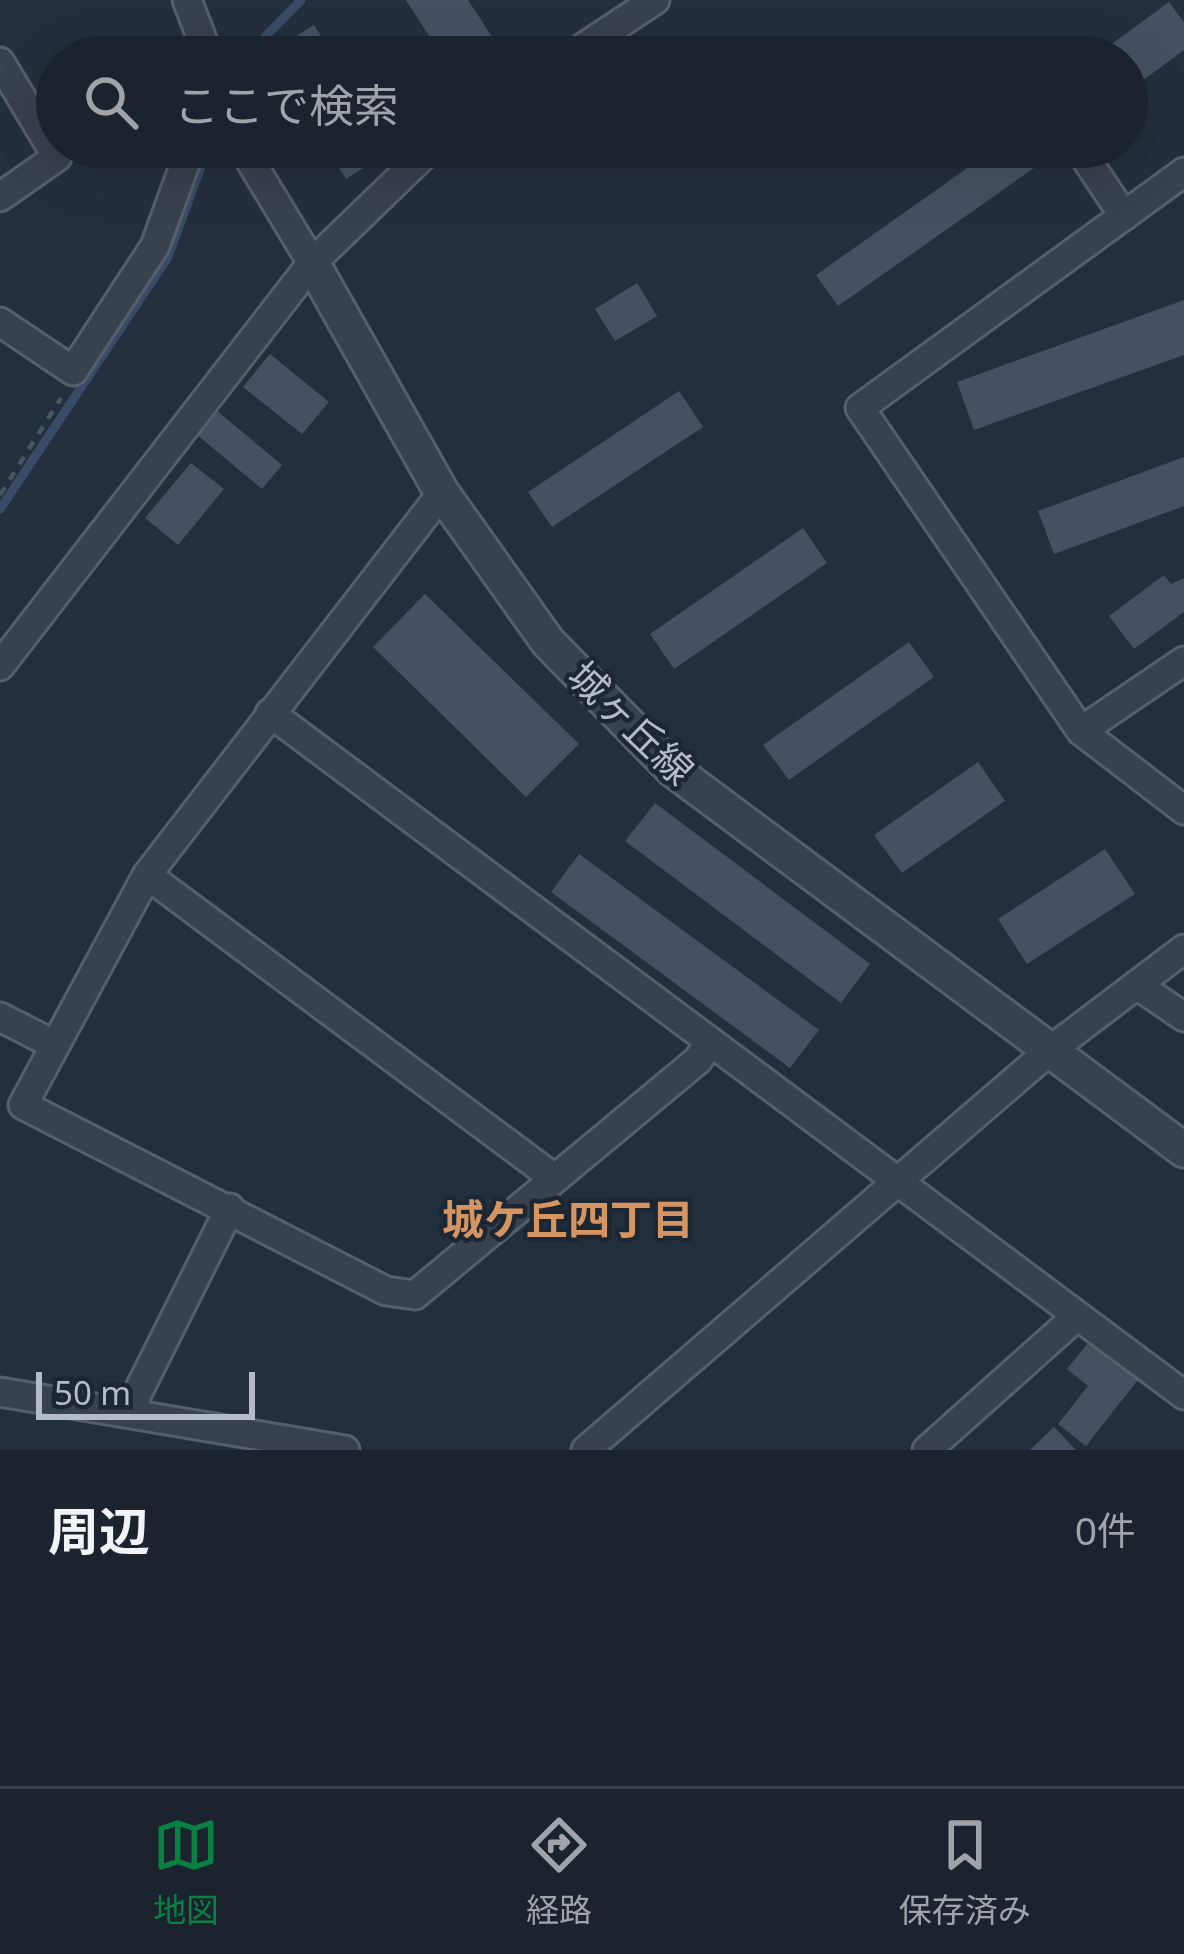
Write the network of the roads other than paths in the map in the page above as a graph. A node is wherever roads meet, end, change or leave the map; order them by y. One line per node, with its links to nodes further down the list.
1 (187, 0): 3 (street)
2 (656, 0): 4 (street)
3 (201, 36)
4 (601, 36)
5 (0, 62): 6 (street)
6 (36, 122)
7 (41, 168): 13 (street)
8 (183, 168): 16 (street)
9 (255, 168): 15 (street, 城ヶ丘線)
10 (410, 168): 15 (street)
11 (1092, 168): 14 (street)
12 (1184, 172): 14 (street)
13 (0, 196)
14 (1124, 217): 21 (street)
15 (312, 263): 17 (street, 城ヶ丘線); 19 (street)
16 (0, 322)
17 (442, 493): 20 (street); 30 (street, 城ヶ丘線)
18 (1184, 661): 21 (street)
19 (0, 666)
20 (270, 713): 23 (street); 28 (street)
21 (1081, 731): 22 (street)
22 (1184, 810)
23 (147, 874): 29 (street); 33 (street)
24 (1184, 949): 25 (street)
25 (1137, 985): 27 (street); 30 (street)
26 (0, 1017): 29 (street)
27 (1184, 1017)
28 (710, 1042): 33 (street); 34 (street)
29 (56, 1046): 31 (street)
30 (1048, 1052): 32 (street, 城ヶ丘線); 34 (street)
31 (12, 1106): 35 (street)
32 (1184, 1150)
33 (554, 1178): 35 (street)
34 (895, 1184): 36 (street); 41 (street)
35 (230, 1208): 39 (street)
36 (1076, 1317): 38 (street); 42 (street)
37 (0, 1392): 39 (street)
38 (1184, 1395)
39 (133, 1413): 40 (street)
40 (345, 1450)
41 (586, 1450)
42 (927, 1450)

